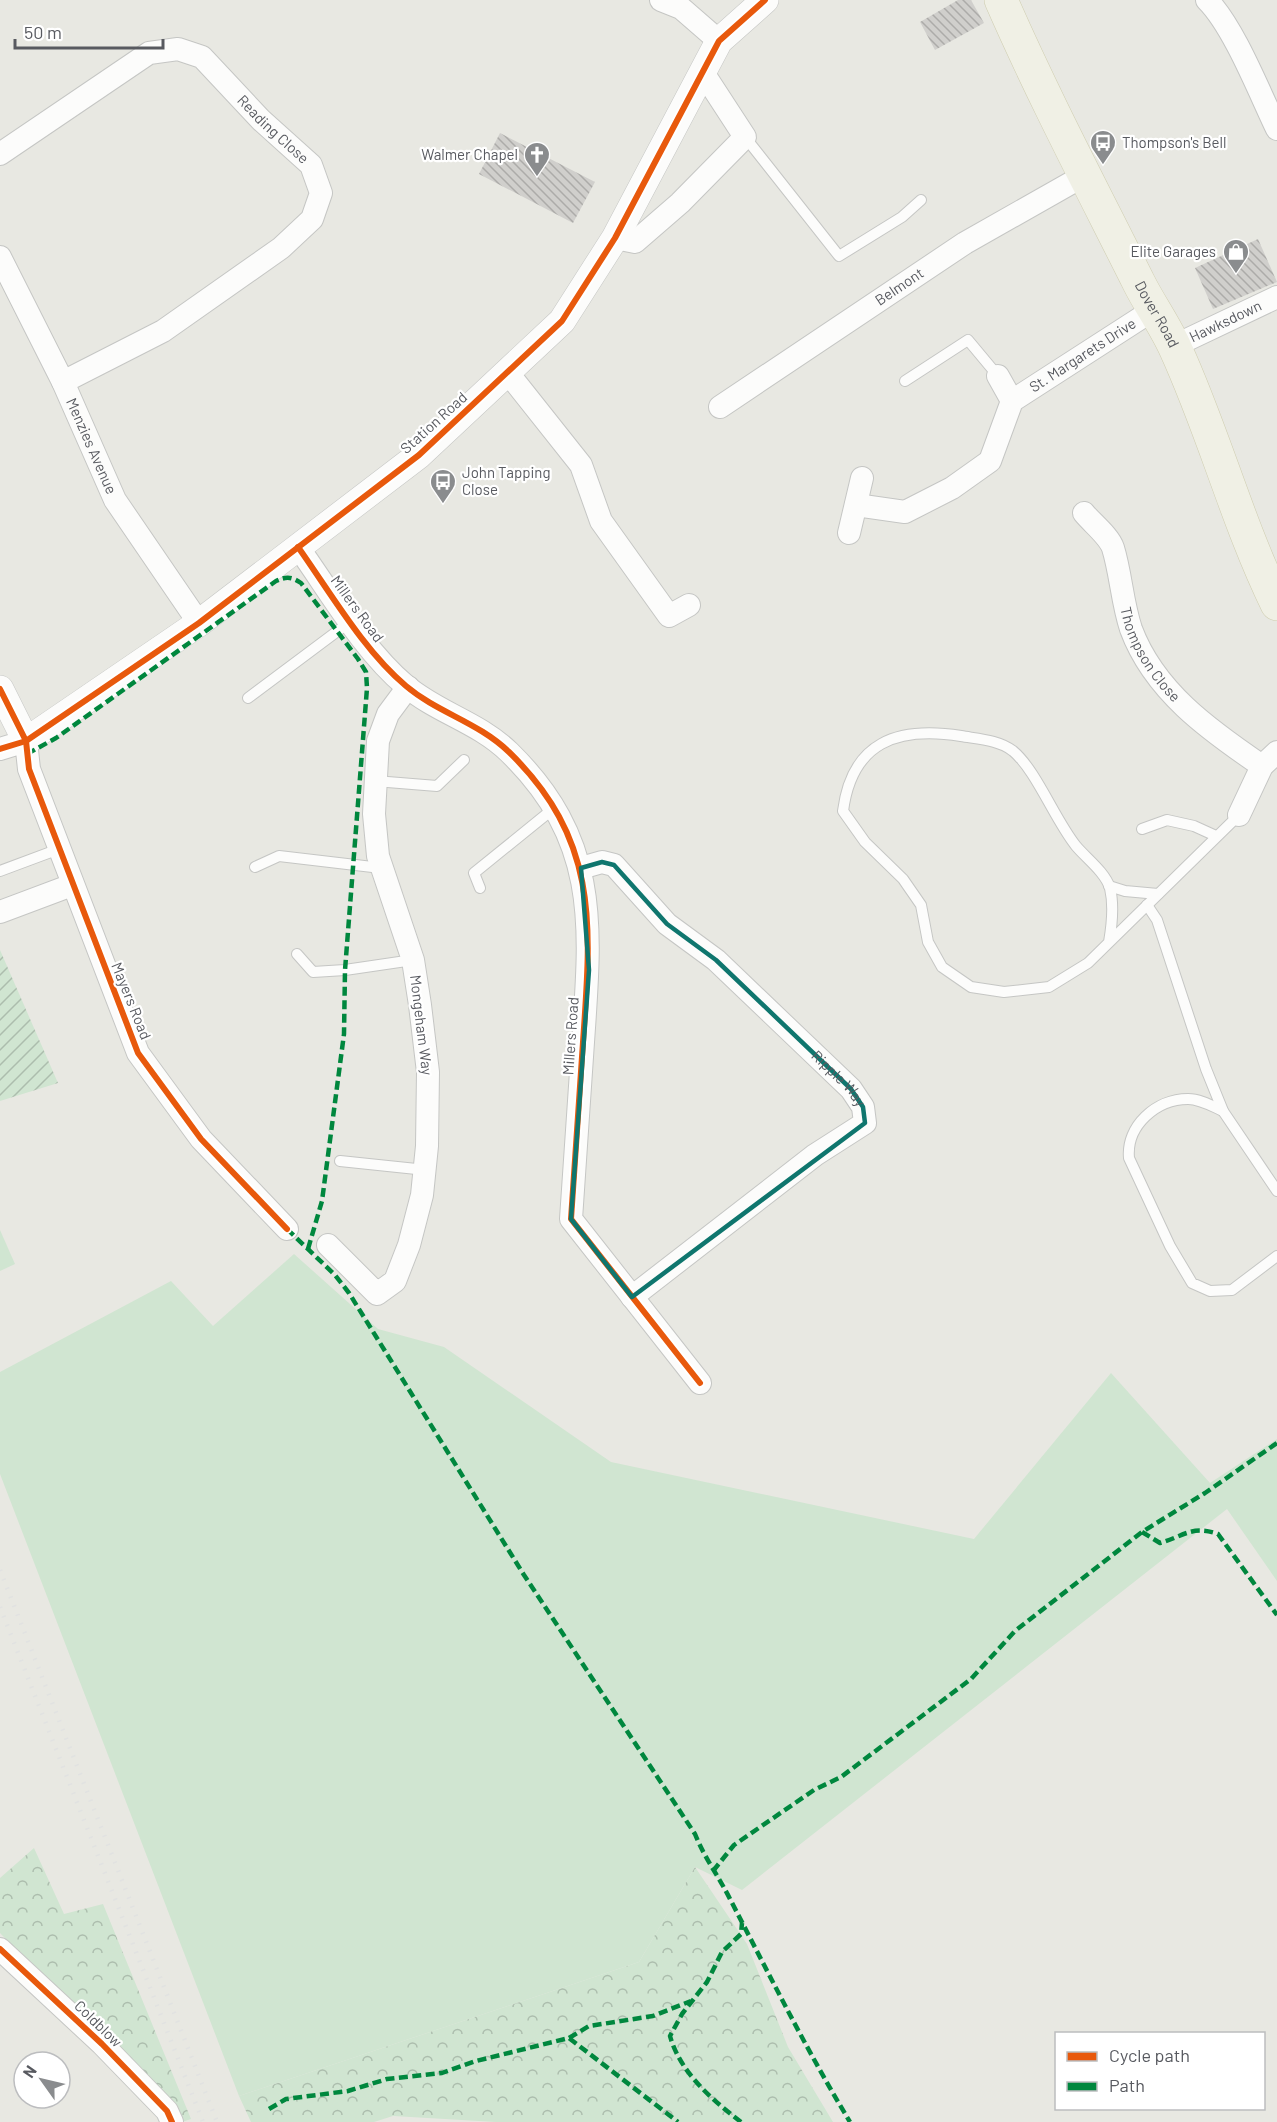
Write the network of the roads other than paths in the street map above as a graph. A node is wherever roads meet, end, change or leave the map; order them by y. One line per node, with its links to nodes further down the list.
1 (661, 0): 5 (street)
2 (765, 0): 5 (street, Station Road)
3 (1001, 0): 10 (main road, Dover Road)
4 (1207, 0): 7 (street)
5 (719, 41): 6 (street, Station Road)
6 (702, 71): 8 (street); 12 (street, Station Road)
7 (1277, 129)
8 (745, 137): 11 (lane); 12 (street)
9 (0, 154): 20 (street, Reading Close)
10 (1085, 175): 15 (main road, Dover Road); 22 (street, Belmont)
11 (921, 200)
12 (615, 237): 17 (street, Station Road)
13 (0, 257): 20 (street, Menzies Avenue)
14 (1277, 297): 16 (street, Hawksdown)
15 (1153, 310): 16 (main road, Dover Road); 21 (street, St. Margarets Drive)
16 (1174, 346): 28 (main road, Dover Road)
17 (508, 373): 27 (street, Station Road); 29 (street)
18 (998, 376): 19 (lane); 21 (street, St. Margarets Drive)
19 (905, 381)
20 (63, 382): 31 (street, Menzies Avenue)
21 (1012, 401): 24 (street, St. Margarets Drive)
22 (720, 407)
23 (862, 478): 24 (street)
24 (856, 505): 26 (street)
25 (1084, 513): 36 (street, Thompson Close)
26 (849, 533)
27 (298, 547): 30 (street, Millers Road); 31 (street, Station Road)
28 (1277, 604)
29 (689, 605)
30 (351, 621): 32 (street, Millers Road); 34 (lane)
31 (199, 623): 35 (street, Station Road)
32 (408, 687): 38 (street, Mongeham Way); 39 (street, Millers Road)
33 (0, 689): 35 (street)
34 (248, 698)
35 (7, 746): 43 (street, Mayers Road)
36 (1270, 759): 40 (street, Thompson Close)
37 (464, 760): 38 (lane)
38 (375, 781): 45 (street, Mongeham Way)
39 (553, 809): 46 (street, Millers Road); 50 (lane)
40 (1239, 815): 42 (lane)
41 (1142, 830): 42 (lane)
42 (1216, 836): 51 (lane)
43 (59, 849): 47 (lane); 48 (street, Mayers Road)
44 (255, 867): 45 (lane)
45 (381, 868): 56 (street, Mongeham Way)
46 (581, 868): 64 (street, Millers Road); 64 (street, Ripple Way)
47 (0, 871)
48 (72, 885): 53 (street); 61 (street, Mayers Road)
49 (1109, 886): 51 (lane); 54 (lane); 54 (lane)
50 (480, 888)
51 (1158, 894): 52 (lane)
52 (1147, 905): 54 (lane); 57 (lane)
53 (0, 912)
54 (1109, 942)
55 (297, 954): 56 (lane)
56 (413, 960): 59 (street, Mongeham Way)
57 (1223, 1111): 60 (lane); 63 (lane)
58 (340, 1161): 59 (lane)
59 (426, 1170): 62 (street, Mongeham Way)
60 (1277, 1191)
61 (287, 1229)
62 (328, 1245)
63 (1277, 1256)
64 (632, 1297): 65 (street, Millers Road)
65 (700, 1383)
66 (0, 1949): 67 (street, Coldblow)
67 (172, 2122)

